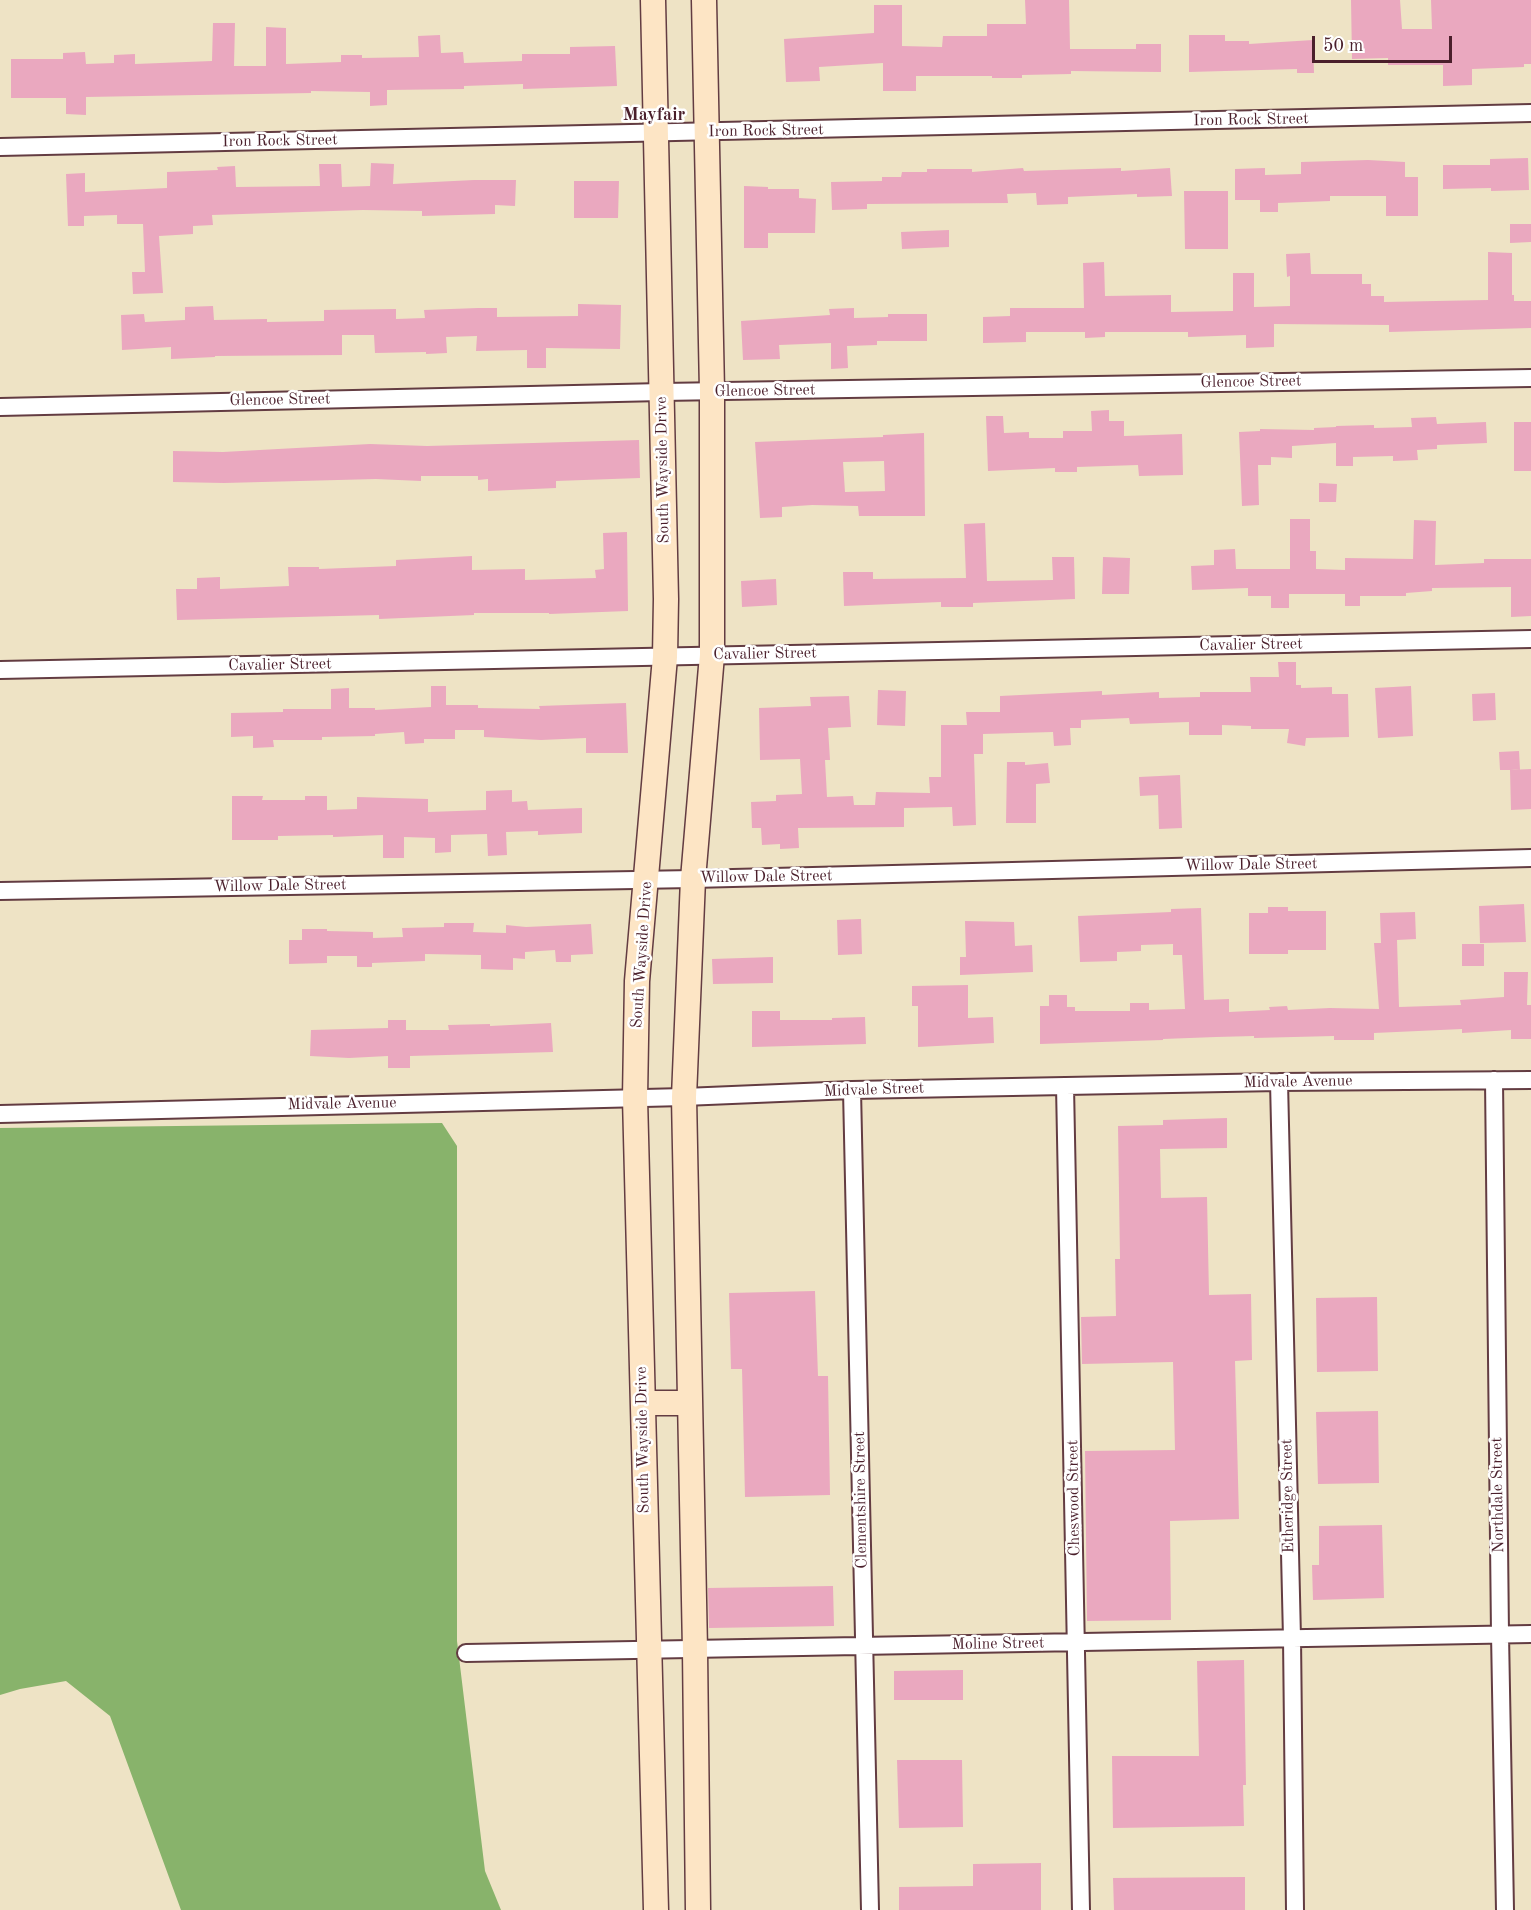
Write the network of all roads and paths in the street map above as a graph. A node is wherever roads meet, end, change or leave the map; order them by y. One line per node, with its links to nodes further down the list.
1 (653, 0): 5 (main road, South Wayside Drive)
2 (704, 0): 4 (main road)
3 (1531, 113): 4 (street, Iron Rock Street)
4 (708, 132): 5 (street, Iron Rock Street); 9 (main road)
5 (656, 133): 6 (street, Iron Rock Street); 8 (main road, South Wayside Drive)
6 (0, 147)
7 (1531, 378): 9 (street, Glencoe Street)
8 (662, 392): 9 (street, Glencoe Street); 10 (street, Glencoe Street); 13 (main road, South Wayside Drive)
9 (712, 392): 12 (main road)
10 (0, 407)
11 (1531, 639): 12 (street, Cavalier Street)
12 (712, 656): 13 (street, Cavalier Street); 17 (main road)
13 (665, 657): 14 (street, Cavalier Street); 16 (main road, South Wayside Drive)
14 (0, 670)
15 (1531, 858): 17 (street, Willow Dale Street)
16 (647, 879): 17 (street, Willow Dale Street); 18 (street, Willow Dale Street); 25 (main road, South Wayside Drive)
17 (693, 879): 24 (main road)
18 (0, 891)
19 (1494, 1080): 20 (street, Midvale Avenue); 21 (street, Midvale Avenue); 29 (street, Northdale Street)
20 (1531, 1080)
21 (1279, 1082): 22 (street, Midvale Avenue); 31 (street, Etheridge Street)
22 (1065, 1086): 23 (street, Midvale Street); 32 (street, Cheswood Street)
23 (852, 1090): 24 (street, Midvale Street); 33 (street, Clementshire Street)
24 (684, 1097): 25 (street, Midvale Avenue); 28 (main road)
25 (635, 1098): 26 (street, Midvale Avenue); 27 (main road, South Wayside Drive)
26 (0, 1114)
27 (643, 1403): 28 (main road); 35 (main road, South Wayside Drive)
28 (690, 1403): 34 (main road)
29 (1500, 1634): 30 (street, Moline Street); 31 (street, Moline Street); 42 (street, Northdale Street)
30 (1531, 1634)
31 (1292, 1638): 32 (street, Moline Street); 41 (street, Etheridge Street)
32 (1077, 1643): 33 (street, Moline Street); 40 (street, Cheswood Street)
33 (864, 1647): 34 (street, Moline Street); 39 (street, Clementshire Street)
34 (695, 1650): 35 (street, Moline Street); 38 (main road)
35 (649, 1651): 36 (street, Moline Street); 37 (main road, South Wayside Drive)
36 (466, 1653)
37 (656, 1910)
38 (698, 1910)
39 (870, 1910)
40 (1081, 1910)
41 (1295, 1910)
42 (1505, 1910)

